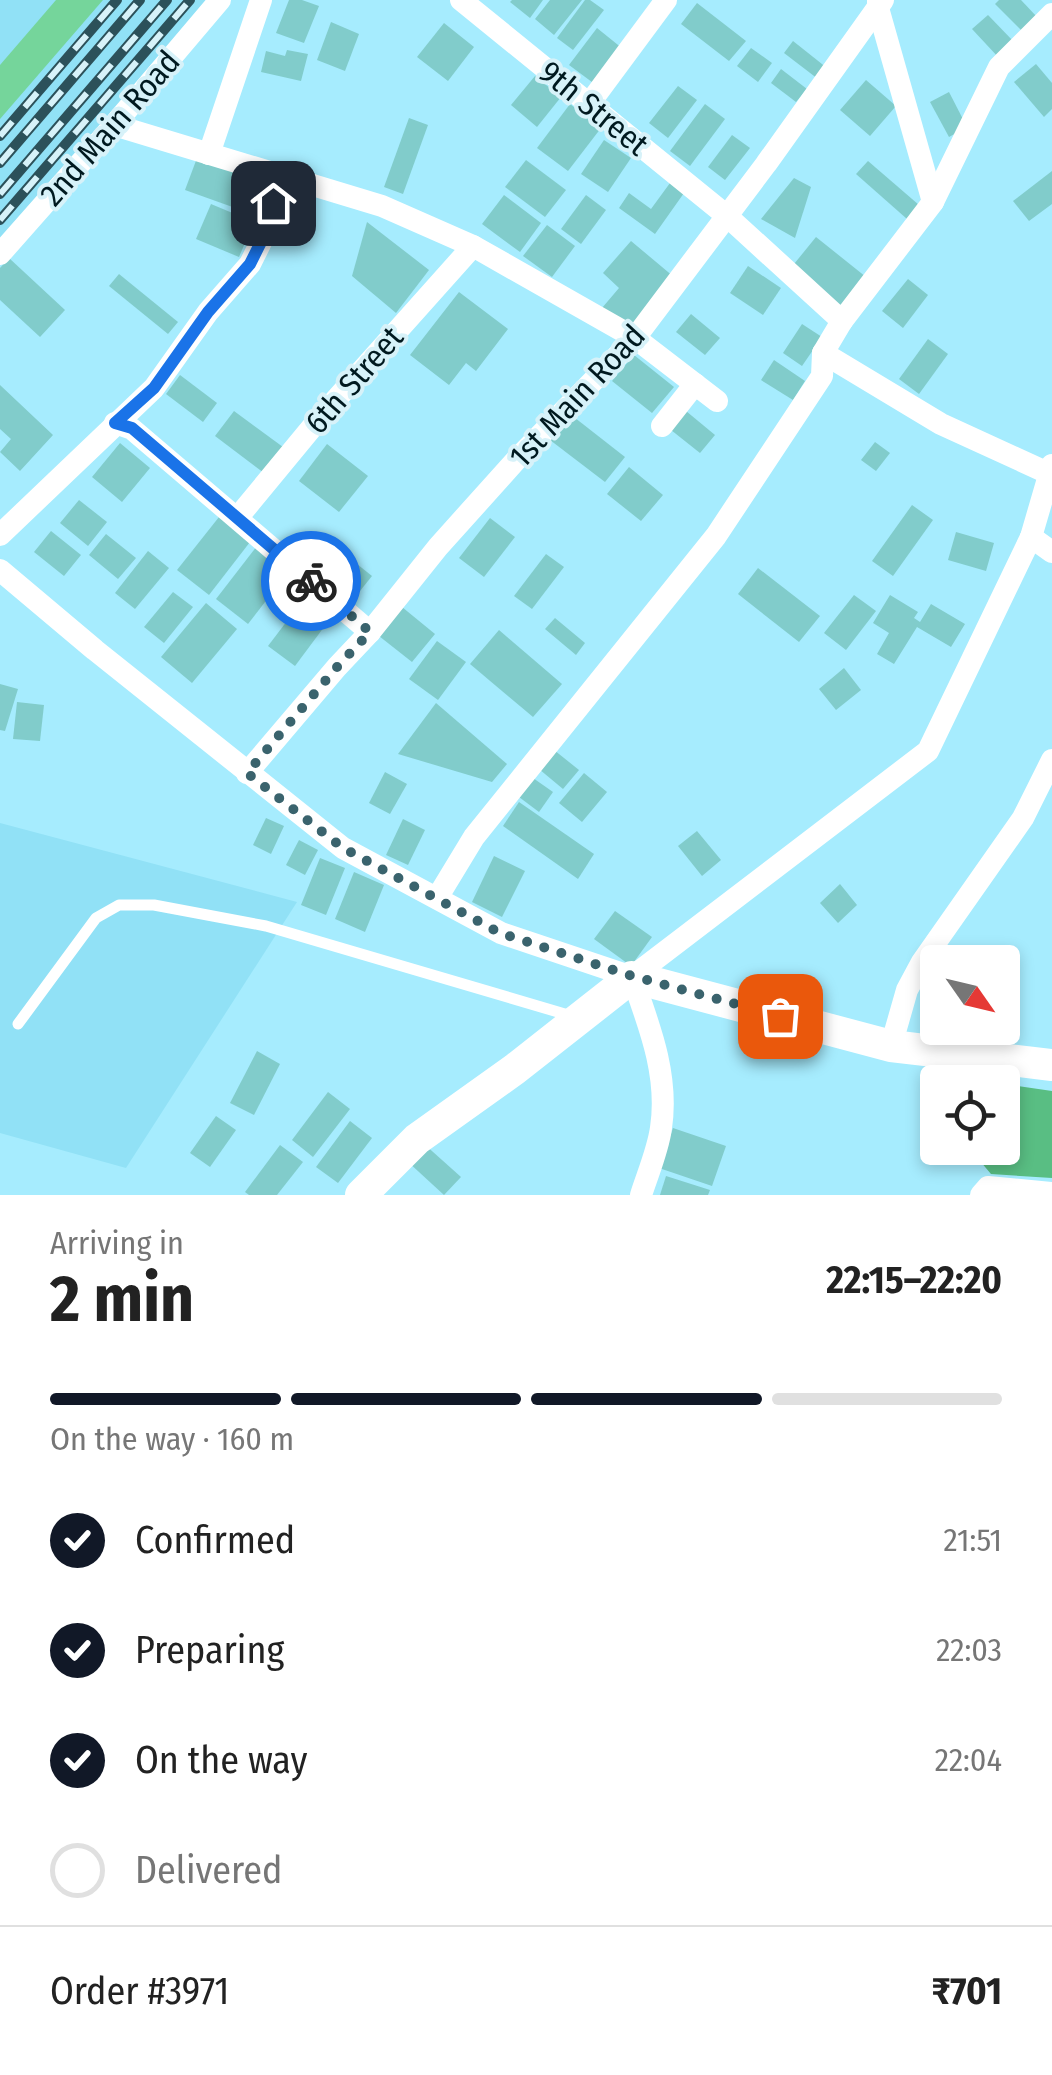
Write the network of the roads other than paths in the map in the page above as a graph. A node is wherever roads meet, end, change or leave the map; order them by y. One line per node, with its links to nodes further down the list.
1 (220, 0): 8 (street, 2nd Main Road)
2 (261, 0): 9 (street)
3 (462, 0): 7 (street, 9th Street)
4 (666, 0): 7 (street)
5 (880, 3): 11 (street); 12 (street, 1st Main Road)
6 (1052, 14): 11 (street)
7 (589, 104): 12 (street, 9th Street)
8 (114, 125): 9 (street); 14 (street, 2nd Main Road)
9 (209, 154): 10 (street)
10 (280, 176): 13 (street); 20 (street)
11 (933, 202): 15 (street)
12 (727, 216): 15 (street, 9th Street); 16 (street, 1st Main Road)
13 (473, 246): 16 (street); 23 (street, 6th Street)
14 (0, 254)
15 (842, 321): 17 (street)
16 (635, 338): 18 (street); 28 (street, 1st Main Road)
17 (824, 353): 22 (street); 31 (street)
18 (695, 384): 19 (street); 21 (street)
19 (717, 401)
20 (115, 423): 23 (street); 24 (street)
21 (662, 426)
22 (1050, 469): 25 (street)
23 (238, 517): 28 (street)
24 (0, 535)
25 (1032, 537): 26 (street); 32 (street)
26 (1052, 552)
27 (1, 574): 30 (street)
28 (370, 632): 30 (street, 1st Main Road)
29 (1052, 760): 35 (street)
30 (247, 773): 31 (street)
31 (437, 898): 32 (street)
32 (632, 976): 33 (street); 35 (street); 39 (street)
33 (579, 1018): 34 (lane); 38 (street)
34 (18, 1024)
35 (891, 1046): 36 (street)
36 (1052, 1065)
37 (1052, 1193): 40 (street)
38 (362, 1195)
39 (641, 1195)
40 (981, 1195)

